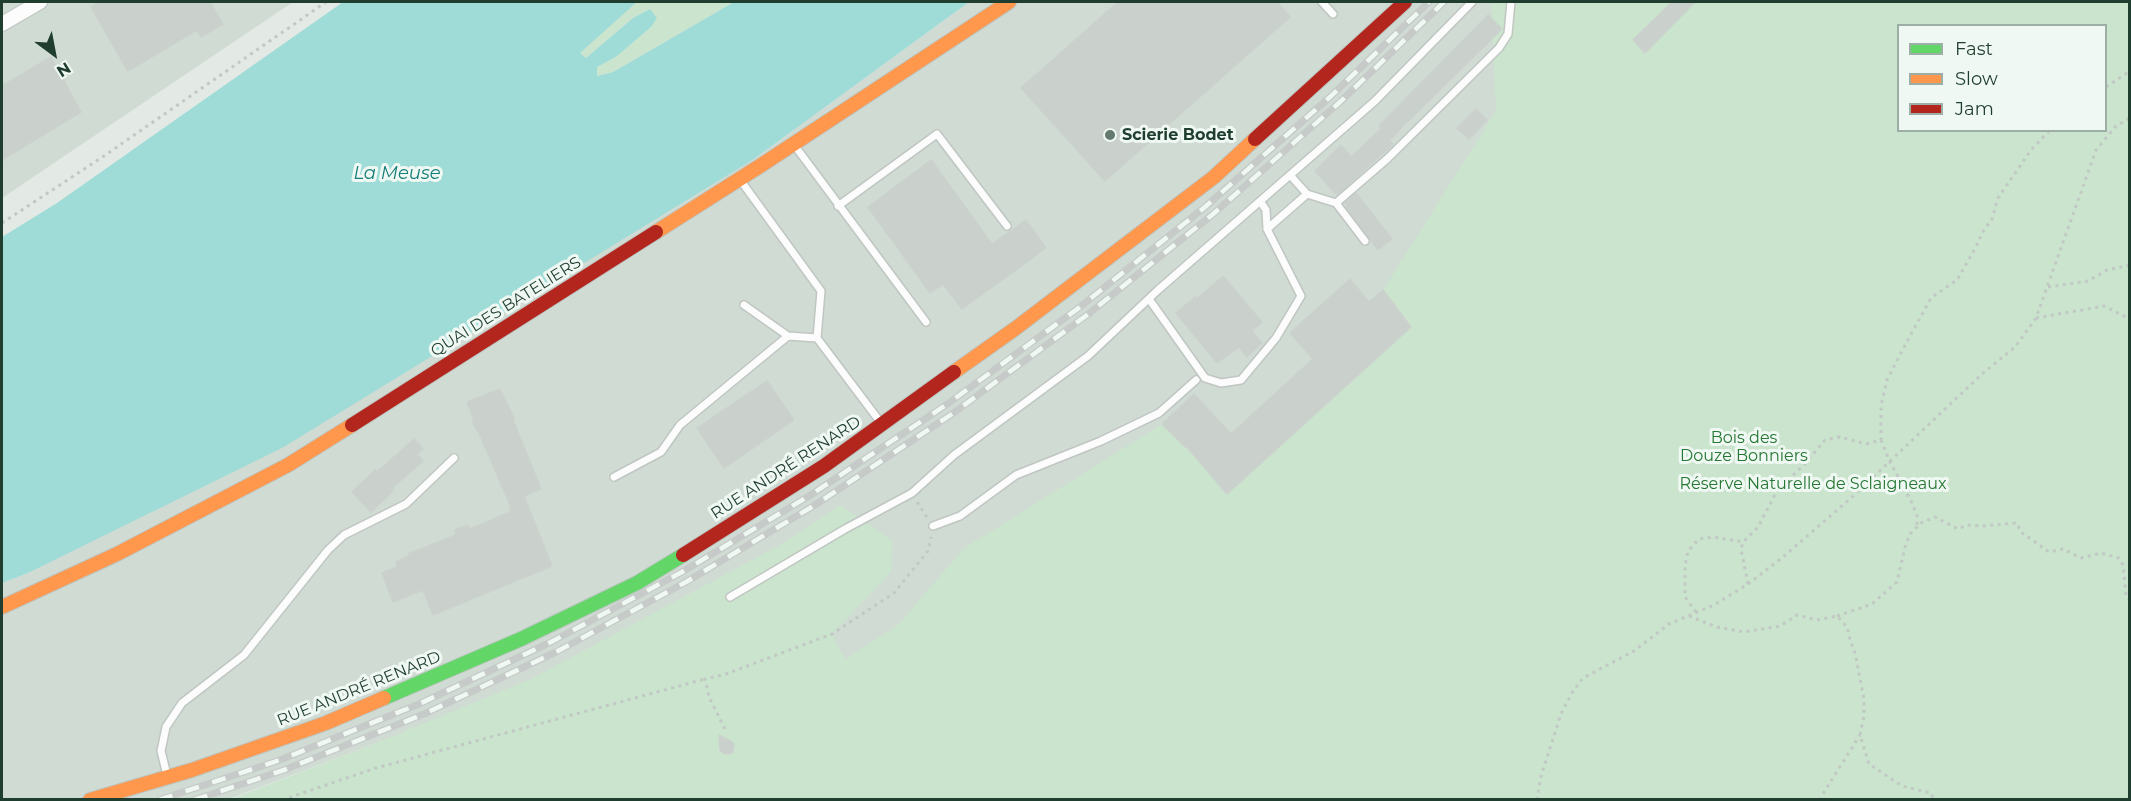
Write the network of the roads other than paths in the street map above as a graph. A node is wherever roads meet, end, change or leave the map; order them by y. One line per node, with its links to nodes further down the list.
1 (40, 2): 8 (street)
2 (1009, 2): 9 (street, QUAI DES BATELIERS)
3 (1322, 2): 7 (lane)
4 (1405, 2): 25 (street, RUE ANDRÉ RENARD)
5 (1472, 2): 10 (lane)
6 (1511, 2): 14 (lane)
7 (1334, 14)
8 (2, 24)
9 (794, 144): 11 (street, QUAI DES BATELIERS); 15 (lane)
10 (1290, 175): 12 (lane); 13 (lane)
11 (740, 179): 23 (lane); 30 (street, QUAI DES BATELIERS)
12 (1307, 194): 14 (lane); 17 (lane)
13 (1260, 201): 17 (lane); 19 (lane)
14 (1336, 203): 18 (lane)
15 (838, 206): 16 (lane); 21 (lane)
16 (1007, 226)
17 (1267, 229): 19 (lane)
18 (1365, 241)
19 (1149, 299): 29 (lane)
20 (744, 305): 22 (lane)
21 (926, 322)
22 (788, 336): 23 (lane); 27 (lane)
23 (817, 338): 25 (lane)
24 (1196, 380): 28 (lane)
25 (882, 424): 31 (street, RUE ANDRÉ RENARD)
26 (454, 458): 31 (lane)
27 (614, 477)
28 (933, 526)
29 (730, 597)
30 (2, 608)
31 (167, 777): 32 (street, RUE ANDRÉ RENARD)
32 (90, 800)

